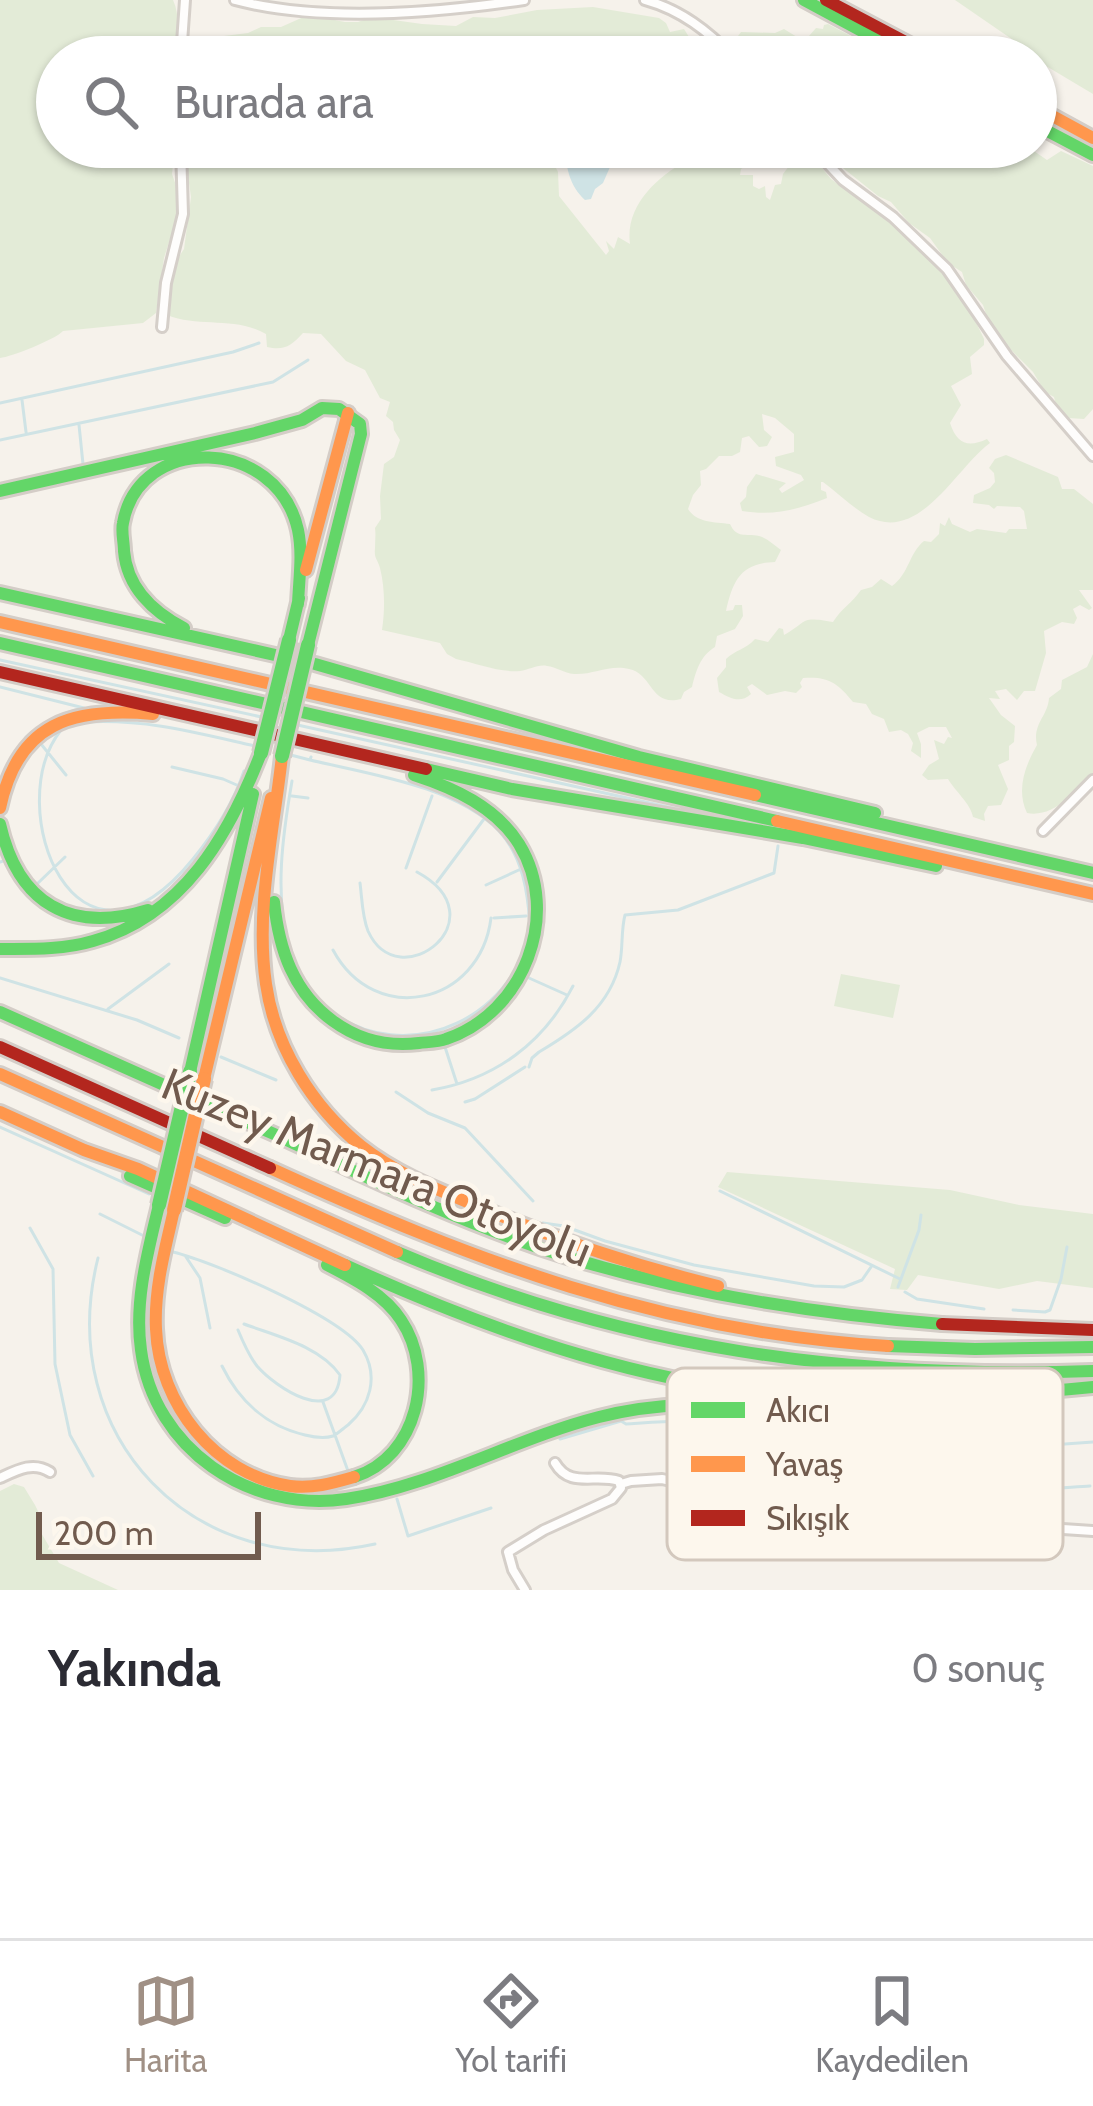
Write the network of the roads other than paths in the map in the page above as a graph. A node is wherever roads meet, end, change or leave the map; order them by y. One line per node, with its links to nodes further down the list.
1 (185, 0): 7 (street)
2 (236, 0): 3 (street)
3 (524, 0)
4 (645, 0): 8 (street)
5 (804, 0): 9 (main road)
6 (826, 0): 10 (main road)
7 (182, 36)
8 (713, 36)
9 (871, 36)
10 (894, 36)
11 (1057, 118): 13 (main road)
12 (1057, 135): 14 (main road)
13 (1093, 138)
14 (1093, 155)
15 (182, 168): 17 (street)
16 (832, 168): 19 (street)
17 (162, 327)
18 (348, 413): 20 (main road); 22 (main road); 30 (main road, bridge)
19 (1093, 456)
20 (0, 491)
21 (0, 593): 25 (main road)
22 (298, 604): 25 (main road); 29 (main road, bridge)
23 (0, 622): 36 (main road)
24 (0, 643): 38 (main road)
25 (257, 650): 36 (main road)
26 (0, 672): 27 (main road)
27 (251, 728): 28 (main road); 32 (main road)
28 (336, 748): 33 (main road); 38 (main road)
29 (261, 753): 37 (main road); 45 (main road)
30 (282, 756): 33 (main road); 45 (main road)
31 (1093, 780): 35 (street)
32 (0, 808)
33 (275, 820): 49 (main road)
34 (0, 824): 37 (main road)
35 (1043, 831)
36 (977, 846): 39 (main road)
37 (203, 866): 41 (main road)
38 (983, 868): 40 (main road)
39 (1093, 873)
40 (1093, 894)
41 (0, 949)
42 (0, 1012): 49 (main road)
43 (0, 1047): 51 (main road, Kuzey Marmara Otoyolu)
44 (0, 1074): 52 (main road, Kuzey Marmara Otoyolu)
45 (197, 1075): 48 (main road, bridge)
46 (0, 1112): 47 (main road)
47 (84, 1150): 48 (main road); 55 (main road)
48 (166, 1208): 58 (main road)
49 (900, 1320): 50 (main road)
50 (1093, 1330)
51 (1093, 1347)
52 (863, 1368)
53 (1063, 1371): 54 (main road, Kuzey Marmara Otoyolu)
54 (1093, 1371)
55 (667, 1377)
56 (1093, 1387): 57 (main road)
57 (1063, 1389)
58 (667, 1406)
59 (555, 1463): 63 (street)
60 (50, 1472): 61 (street)
61 (0, 1478)
62 (667, 1480): 63 (street)
63 (621, 1484): 66 (street)
64 (1063, 1529): 65 (street)
65 (1093, 1532)
66 (525, 1590)

